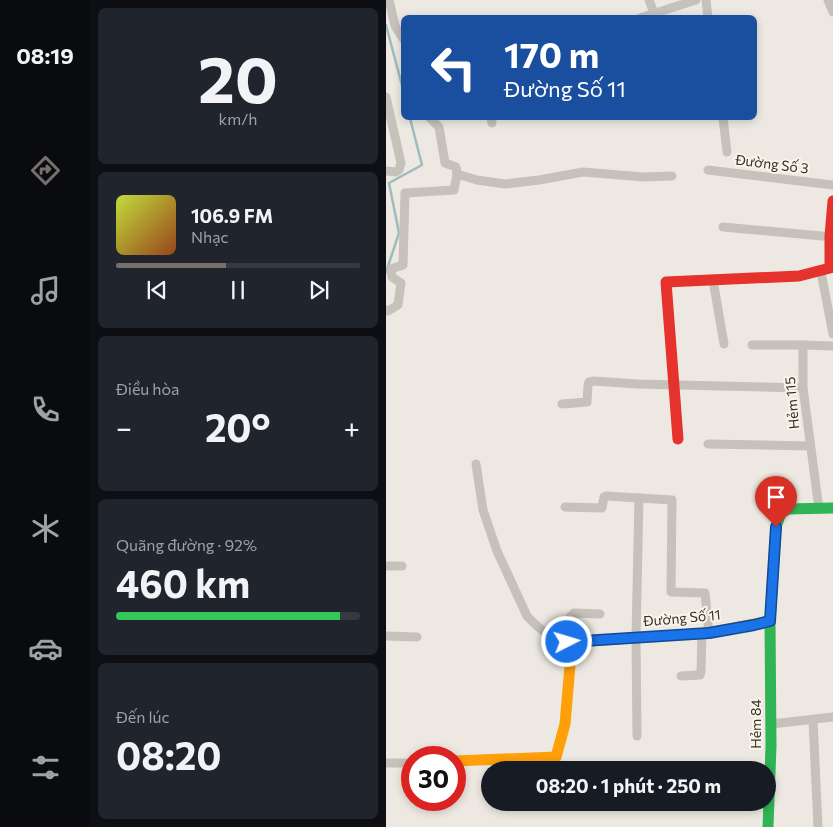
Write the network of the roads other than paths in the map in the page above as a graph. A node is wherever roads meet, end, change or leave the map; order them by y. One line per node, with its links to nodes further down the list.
1 (389, 0): 10 (street)
2 (649, 0): 7 (street)
3 (693, 0): 7 (street)
4 (706, 0): 9 (street)
5 (830, 2): 6 (street)
6 (833, 12)
7 (654, 13): 8 (street)
8 (648, 15)
9 (708, 15)
10 (401, 35)
11 (386, 98): 16 (street)
12 (432, 120): 17 (street)
13 (722, 120): 14 (street)
14 (728, 152)
15 (708, 170): 19 (street, Đường Số 3)
16 (386, 171)
17 (457, 174): 18 (street); 26 (street)
18 (672, 176)
19 (833, 185)
20 (833, 201): 22 (street)
21 (723, 227): 22 (street)
22 (831, 237): 23 (street)
23 (821, 272): 24 (street); 25 (street)
24 (713, 280): 28 (street); 32 (street)
25 (830, 307): 27 (street)
26 (386, 310)
27 (833, 334)
28 (724, 344)
29 (752, 344): 30 (street)
30 (803, 345): 31 (street); 33 (street, Hẻm 115)
31 (833, 346)
32 (674, 384): 33 (street); 34 (street); 35 (street)
33 (803, 388): 37 (street, Hẻm 115)
34 (562, 404)
35 (678, 439)
36 (708, 444): 37 (street)
37 (810, 446): 41 (street, Hẻm 115)
38 (476, 464): 51 (street)
39 (639, 498): 40 (street); 47 (street); 50 (street)
40 (565, 507)
41 (819, 508): 42 (street); 46 (street)
42 (833, 508)
43 (386, 566): 44 (street)
44 (402, 566)
45 (600, 614): 51 (street)
46 (770, 621): 47 (street, Đường Số 11); 55 (street, Hẻm 84)
47 (706, 633): 50 (street, Đường Số 11); 52 (street)
48 (386, 636): 49 (street)
49 (418, 637)
50 (636, 637): 51 (street, Đường Số 11); 56 (street)
51 (572, 642): 57 (street)
52 (682, 676)
53 (833, 717): 54 (street)
54 (813, 720): 55 (street); 61 (street)
55 (771, 724): 60 (street, Hẻm 84)
56 (637, 736)
57 (466, 760)
58 (401, 763): 59 (street)
59 (386, 764)
60 (768, 827)
61 (818, 827)

